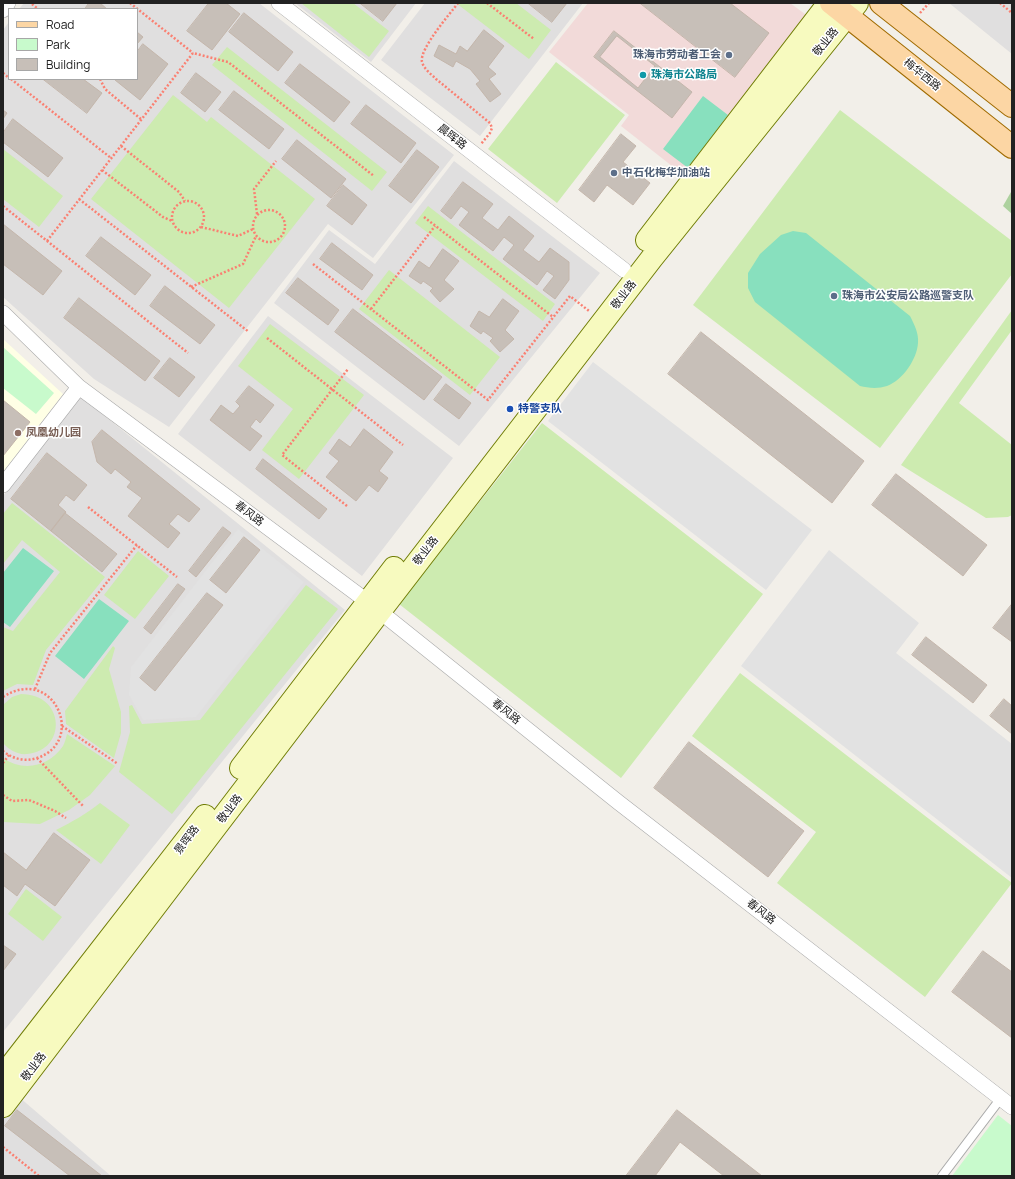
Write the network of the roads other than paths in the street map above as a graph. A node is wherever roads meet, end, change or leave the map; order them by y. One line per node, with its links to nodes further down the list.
1 (8, 3): 5 (street)
2 (279, 3): 8 (street, 晨晖路)
3 (881, 3): 6 (main road)
4 (841, 6): 7 (main road, 梅华西路); 8 (main road, 敬业路); 12 (main road, 敬业路)
5 (3, 10)
6 (1012, 106)
7 (1012, 147)
8 (624, 270): 12 (main road, 敬业路)
9 (3, 313): 10 (street, 春风路)
10 (79, 387): 11 (street); 12 (street, 春风路)
11 (3, 485)
12 (374, 606): 13 (main road, 景晖路); 14 (street, 春风路); 15 (main road, 敬业路)
13 (3, 1076)
14 (1007, 1103): 16 (lane)
15 (3, 1106)
16 (942, 1176)

